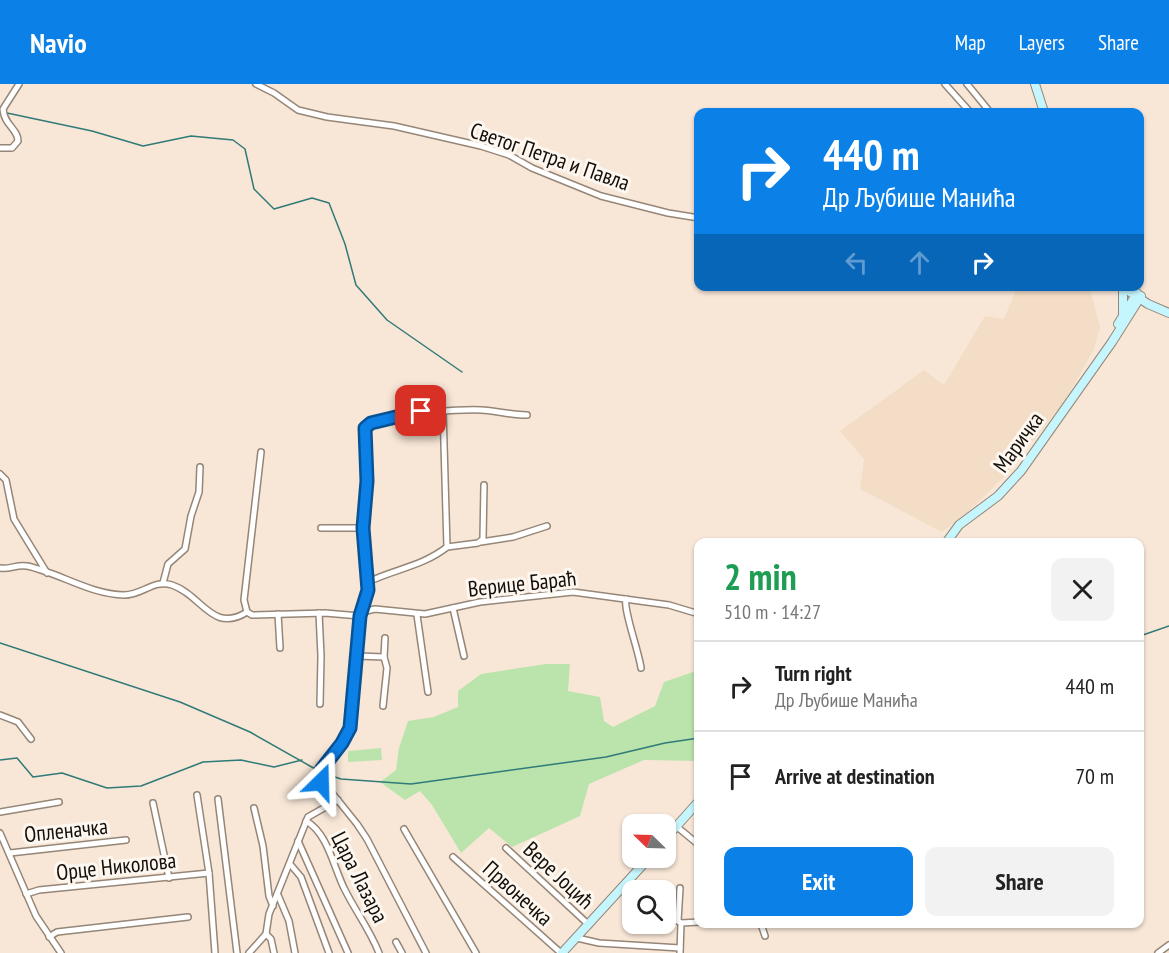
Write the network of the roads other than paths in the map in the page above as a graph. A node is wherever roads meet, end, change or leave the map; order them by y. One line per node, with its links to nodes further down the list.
1 (18, 84): 9 (street)
2 (256, 84): 10 (street, Светог Петра и Павла)
3 (945, 84): 6 (street)
4 (967, 84): 7 (street)
5 (1035, 84): 8 (street)
6 (966, 108)
7 (987, 108)
8 (1043, 108)
9 (0, 148)
10 (694, 217)
11 (1124, 291): 17 (street)
12 (1130, 291): 13 (street)
13 (1138, 296): 14 (street); 15 (street, Маричка); 16 (street); 17 (street, Маричка)
14 (1148, 304): 15 (street); 16 (street)
15 (1133, 310): 18 (street, Маричка)
16 (1165, 312)
17 (1122, 319): 18 (street, Маричка)
18 (1105, 350): 28 (street, Маричка)
19 (443, 410): 20 (street); 27 (street); 30 (street)
20 (527, 415)
21 (261, 452): 37 (street)
22 (200, 467): 34 (street)
23 (0, 474): 32 (street)
24 (484, 485): 29 (street)
25 (548, 526): 29 (street)
26 (321, 528): 27 (street)
27 (363, 528): 33 (street)
28 (950, 538)
29 (481, 542): 30 (street)
30 (447, 547): 33 (street)
31 (0, 568): 32 (street)
32 (47, 573): 34 (street)
33 (368, 582): 41 (street)
34 (163, 583): 37 (street, Верице Бараћ)
35 (626, 599): 36 (street, Верице Бараћ); 38 (street, Верице Бараћ); 48 (street)
36 (453, 608): 42 (street, Верице Бараћ); 46 (street, Верице Бараћ)
37 (247, 612): 40 (street, Верице Бараћ)
38 (694, 612)
39 (319, 613): 40 (street, Верице Бараћ); 41 (street, Верице Бараћ); 50 (street)
40 (278, 614): 44 (street)
41 (361, 614): 42 (street, Верице Бараћ); 45 (street)
42 (417, 615): 49 (street)
43 (385, 639): 47 (street)
44 (280, 648)
45 (357, 656): 47 (street); 56 (street)
46 (464, 656)
47 (384, 657): 51 (street)
48 (641, 668)
49 (428, 692)
50 (320, 704)
51 (383, 706)
52 (0, 715): 53 (street)
53 (31, 739)
54 (197, 795): 74 (street)
55 (218, 799): 95 (street)
56 (338, 800): 62 (street); 103 (street)
57 (59, 802): 61 (street)
58 (153, 803): 75 (street)
59 (694, 806): 63 (street)
60 (254, 807): 79 (street)
61 (0, 812)
62 (306, 821): 68 (street); 101 (street, Цара Лазара)
63 (676, 826): 67 (street)
64 (404, 829): 104 (street)
65 (0, 833): 70 (street)
66 (126, 840): 70 (street, Опленачка)
67 (694, 840)
68 (298, 841): 72 (street); 100 (street)
69 (506, 848): 84 (street, Вере Јоцић)
70 (9, 853): 77 (street)
71 (453, 857): 105 (street, Првонечка)
72 (290, 864): 78 (street); 99 (street)
73 (640, 868): 84 (street)
74 (209, 873): 75 (street, Орце Николова); 94 (street)
75 (170, 878): 77 (street, Орце Николова)
76 (680, 888): 82 (street)
77 (26, 894): 88 (street)
78 (278, 895): 79 (street); 98 (street)
79 (273, 906): 86 (street)
80 (188, 917): 88 (street)
81 (676, 921): 82 (street)
82 (680, 922): 83 (street); 92 (street)
83 (694, 922)
84 (589, 925): 89 (street)
85 (762, 928): 87 (street)
86 (266, 934): 96 (street); 97 (street)
87 (765, 936)
88 (48, 937): 93 (street)
89 (577, 938): 92 (street); 105 (street)
90 (396, 942): 102 (street)
91 (1169, 945): 106 (street)
92 (680, 950)
93 (61, 953)
94 (215, 953)
95 (237, 953)
96 (249, 953)
97 (274, 953)
98 (295, 953)
99 (329, 953)
100 (348, 953)
101 (379, 953)
102 (402, 953)
103 (426, 953)
104 (476, 953)
105 (562, 953)
106 (1158, 953)

